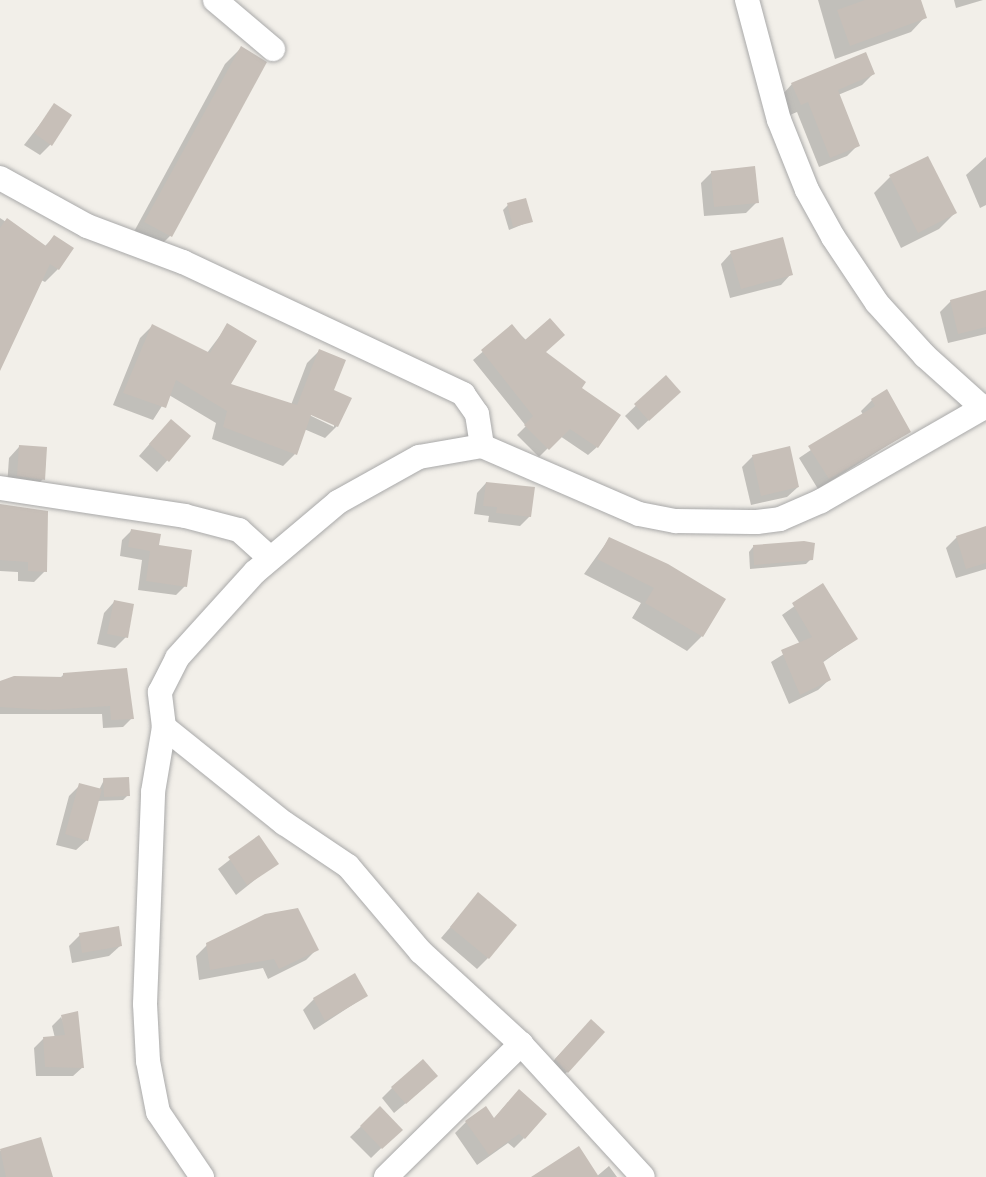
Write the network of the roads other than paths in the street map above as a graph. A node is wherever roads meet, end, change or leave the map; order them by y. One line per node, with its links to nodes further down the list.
1 (215, 0): 3 (street)
2 (747, 0): 5 (street)
3 (274, 49)
4 (0, 178): 6 (street)
5 (984, 407): 6 (street)
6 (482, 446): 8 (street)
7 (0, 488): 8 (street)
8 (270, 558): 9 (street)
9 (164, 727): 10 (street); 11 (street)
10 (521, 1044): 12 (street); 13 (street)
11 (202, 1177)
12 (386, 1177)
13 (643, 1177)

